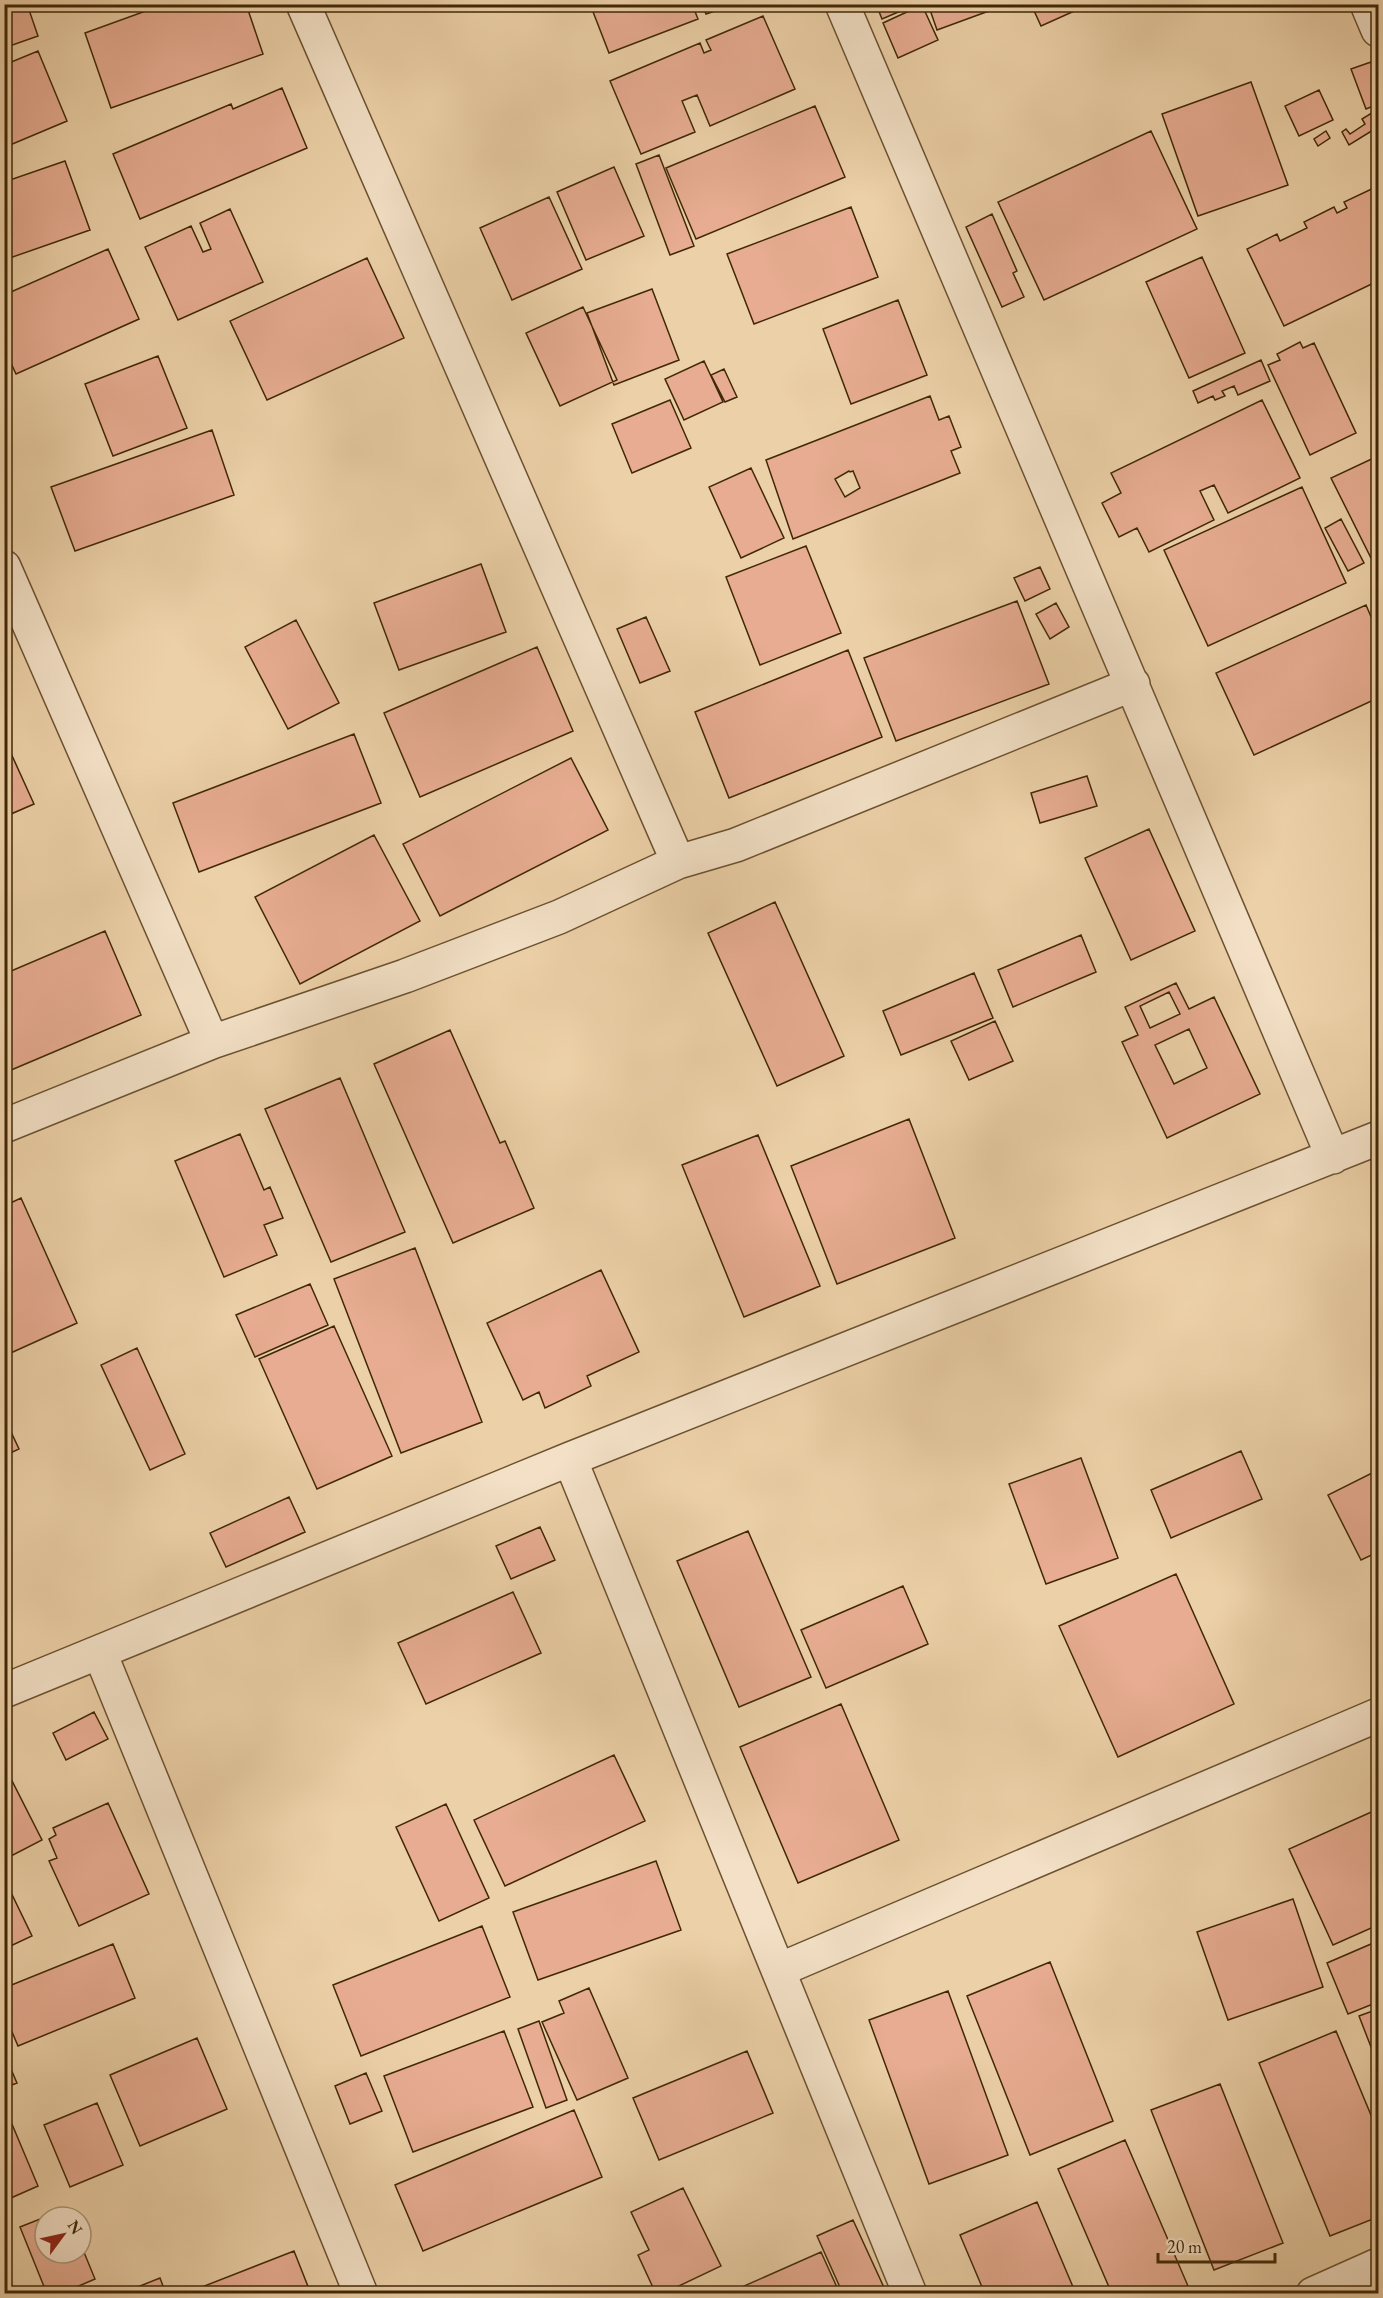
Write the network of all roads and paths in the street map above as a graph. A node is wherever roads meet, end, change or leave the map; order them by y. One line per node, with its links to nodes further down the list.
1 (303, 4): 7 (street)
2 (842, 4): 6 (street)
3 (1368, 4): 4 (street)
4 (1378, 30)
5 (4, 567): 8 (street)
6 (1133, 684): 7 (street); 11 (street)
7 (678, 862): 8 (street)
8 (212, 1042): 9 (street)
9 (4, 1126)
10 (1378, 1138): 11 (street)
11 (1333, 1157): 12 (street)
12 (570, 1459): 13 (street); 16 (street)
13 (100, 1653): 14 (street); 18 (street)
14 (4, 1691)
15 (1378, 1715): 16 (street)
16 (779, 1970): 19 (street)
17 (1378, 2265): 20 (street)
18 (361, 2294)
19 (910, 2294)
20 (1313, 2294)

